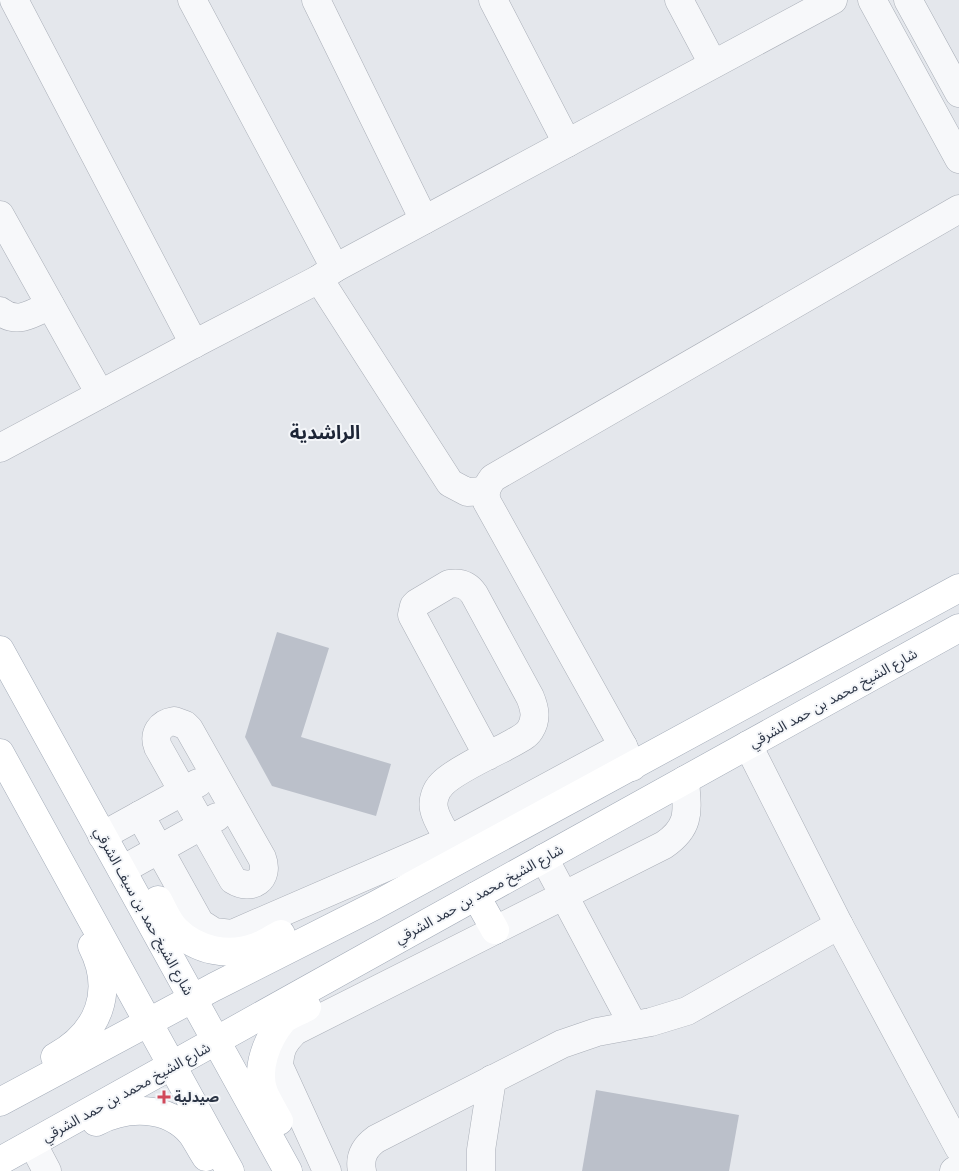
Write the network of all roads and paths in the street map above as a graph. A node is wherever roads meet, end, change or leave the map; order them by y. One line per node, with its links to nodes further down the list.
1 (6, 0): 9 (street)
2 (14, 0): 21 (street)
3 (192, 0): 18 (street)
4 (316, 0): 17 (street)
5 (493, 0): 13 (street)
6 (679, 0): 11 (street)
7 (872, 0): 14 (street)
8 (823, 2): 11 (street)
9 (0, 3)
10 (919, 4): 12 (street)
11 (713, 64): 13 (street)
12 (959, 93)
13 (567, 143): 17 (street)
14 (959, 159)
15 (959, 209): 24 (street)
16 (0, 215): 19 (street)
17 (424, 220): 18 (street)
18 (327, 274): 21 (street); 24 (street)
19 (50, 304): 20 (street); 22 (street)
20 (0, 311)
21 (194, 344): 22 (street)
22 (100, 394): 23 (street)
23 (0, 448)
24 (485, 491): 31 (street)
25 (959, 588): 31 (main road)
26 (959, 628): 28 (main road, شارع الشيخ محمد بن حمد الشرقي)
27 (0, 650): 39 (main road, شارع الشيخ حمد بن سيف الشرقي)
28 (748, 745): 33 (main road, شارع الشيخ محمد بن حمد الشرقي); 46 (street)
29 (0, 753): 38 (main road)
30 (488, 756): 30 (street); 40 (street)
31 (628, 756): 40 (street); 45 (main road)
32 (215, 774): 34 (street); 34 (street); 35 (street)
33 (685, 780): 41 (main road, شارع الشيخ محمد بن حمد الشرقي); 44 (street)
34 (183, 792): 36 (street); 37 (street)
35 (234, 807): 37 (street); 37 (street)
36 (140, 815): 39 (street); 42 (street)
37 (202, 825): 42 (street)
38 (43, 830): 50 (main road); 55 (main road)
39 (108, 832): 42 (main road, شارع الشيخ حمد بن سيف الشرقي)
40 (449, 840): 42 (street)
41 (544, 858): 43 (main road, شارع الشيخ محمد بن حمد الشرقي); 44 (street)
42 (139, 860): 45 (main road); 49 (main road, شارع الشيخ حمد بن سيف الشرقي)
43 (476, 896): 47 (main road); 48 (main road, شارع الشيخ محمد بن حمد الشرقي)
44 (563, 896): 47 (street); 51 (street)
45 (374, 906): 49 (main road)
46 (839, 926): 51 (street); 57 (street)
47 (495, 930): 67 (street)
48 (402, 937): 52 (main road, شارع الشيخ محمد بن حمد الشرقي); 66 (main road)
49 (192, 999): 50 (main road); 52 (main road, شارع الشيخ حمد بن سيف الشرقي)
50 (148, 1022): 53 (main road); 56 (main road)
51 (632, 1025): 54 (street)
52 (216, 1041): 53 (main road, شارع الشيخ محمد بن حمد الشرقي); 65 (main road, شارع الشيخ حمد بن سيف الشرقي)
53 (172, 1065): 58 (main road, شارع الشيخ محمد بن حمد الشرقي); 64 (main road)
54 (492, 1079): 62 (street); 68 (street)
55 (0, 1086)
56 (0, 1102)
57 (959, 1148)
58 (0, 1161)
59 (42, 1162): 60 (main road); 63 (main road)
60 (0, 1167)
61 (959, 1168): 69 (street)
62 (478, 1170)
63 (214, 1171)
64 (230, 1171)
65 (288, 1171)
66 (304, 1171)
67 (327, 1171)
68 (362, 1171)
69 (954, 1171)

